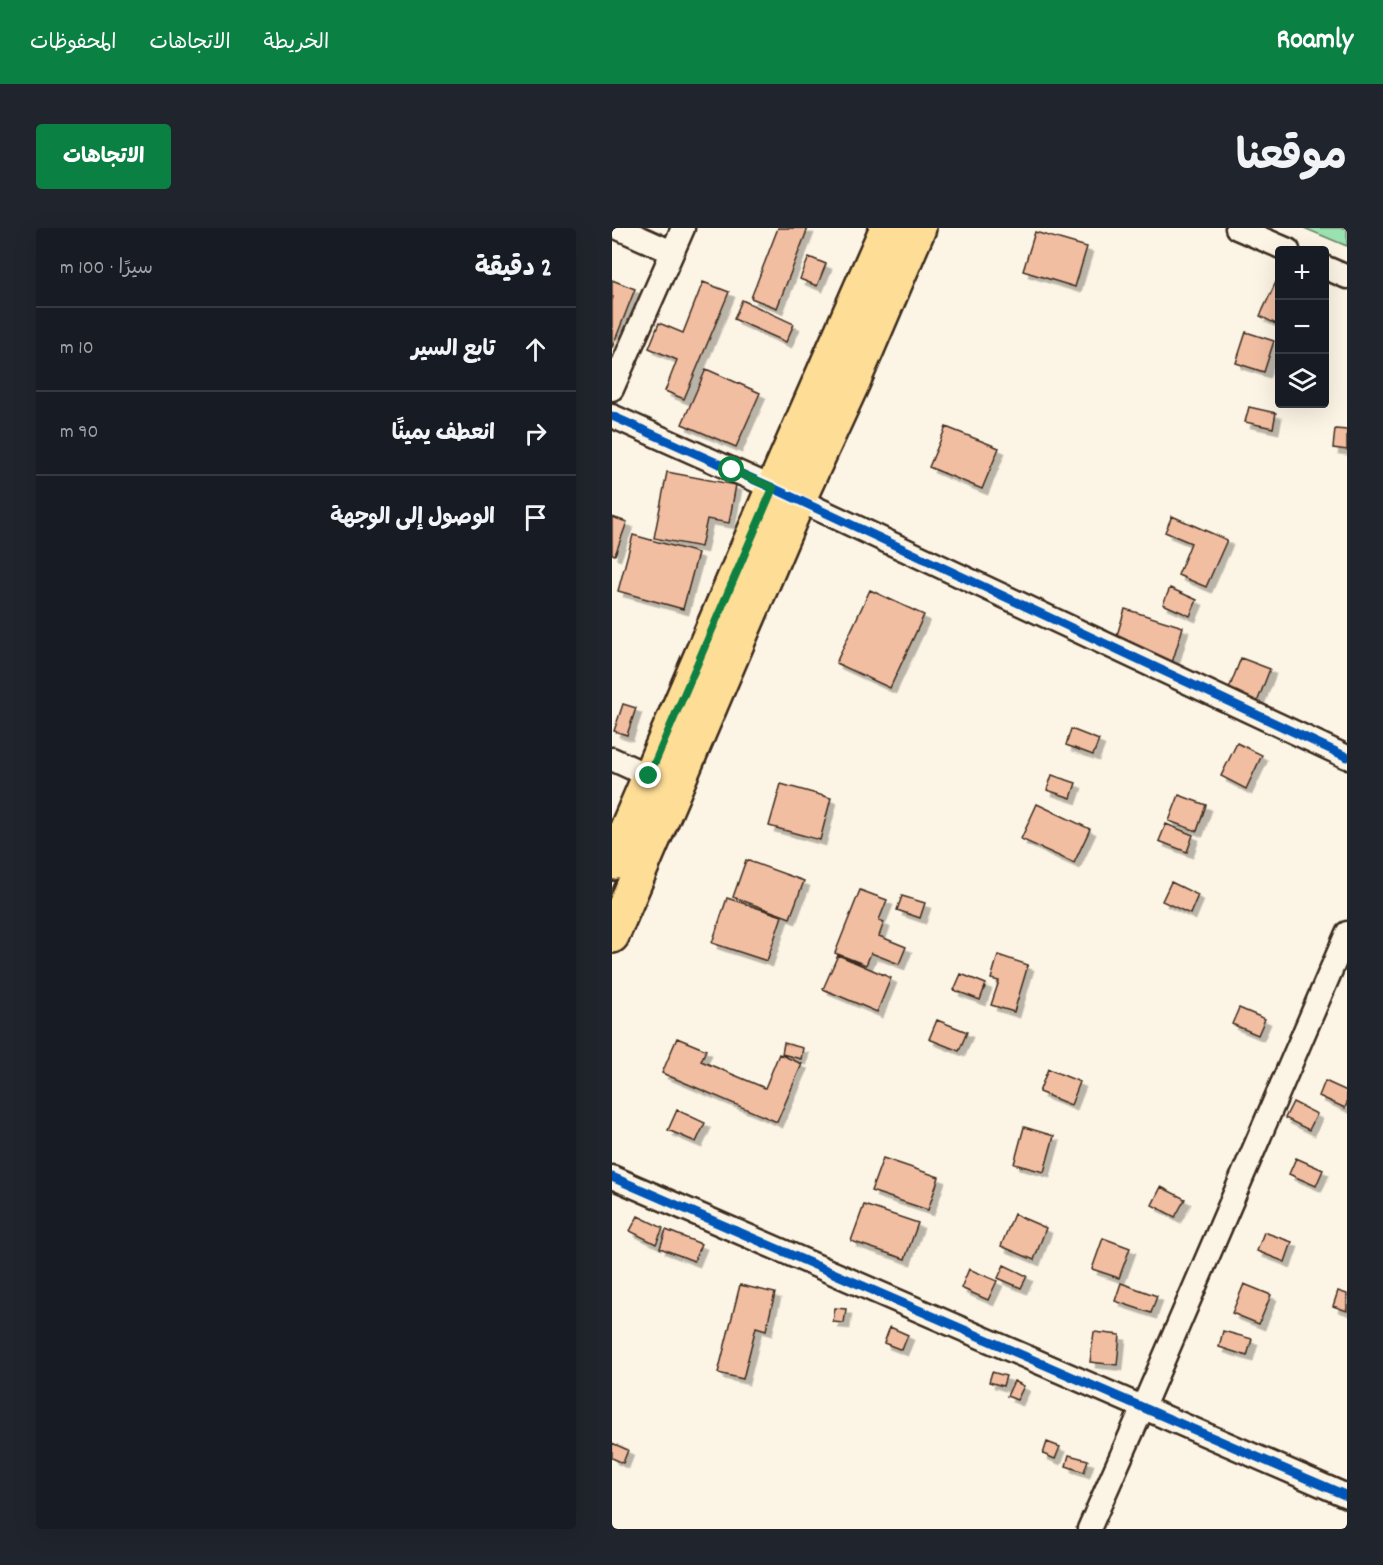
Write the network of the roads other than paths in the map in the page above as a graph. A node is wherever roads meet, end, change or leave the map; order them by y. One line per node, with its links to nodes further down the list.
1 (618, 228): 7 (street)
2 (683, 228): 7 (street)
3 (887, 228): 12 (main road)
4 (919, 228): 12 (main road)
5 (1237, 228): 6 (street)
6 (1279, 246)
7 (672, 252): 10 (street)
8 (1329, 269): 9 (street)
9 (1347, 277)
10 (612, 389)
11 (612, 416): 12 (street)
12 (785, 494): 13 (street); 15 (main road); 18 (main road)
13 (1347, 757)
14 (612, 759): 15 (street)
15 (649, 776): 16 (main road)
16 (612, 863)
17 (1347, 933): 20 (street)
18 (612, 936)
19 (612, 1177): 20 (street)
20 (1143, 1407): 21 (street); 22 (street)
21 (1347, 1496)
22 (1089, 1529)

